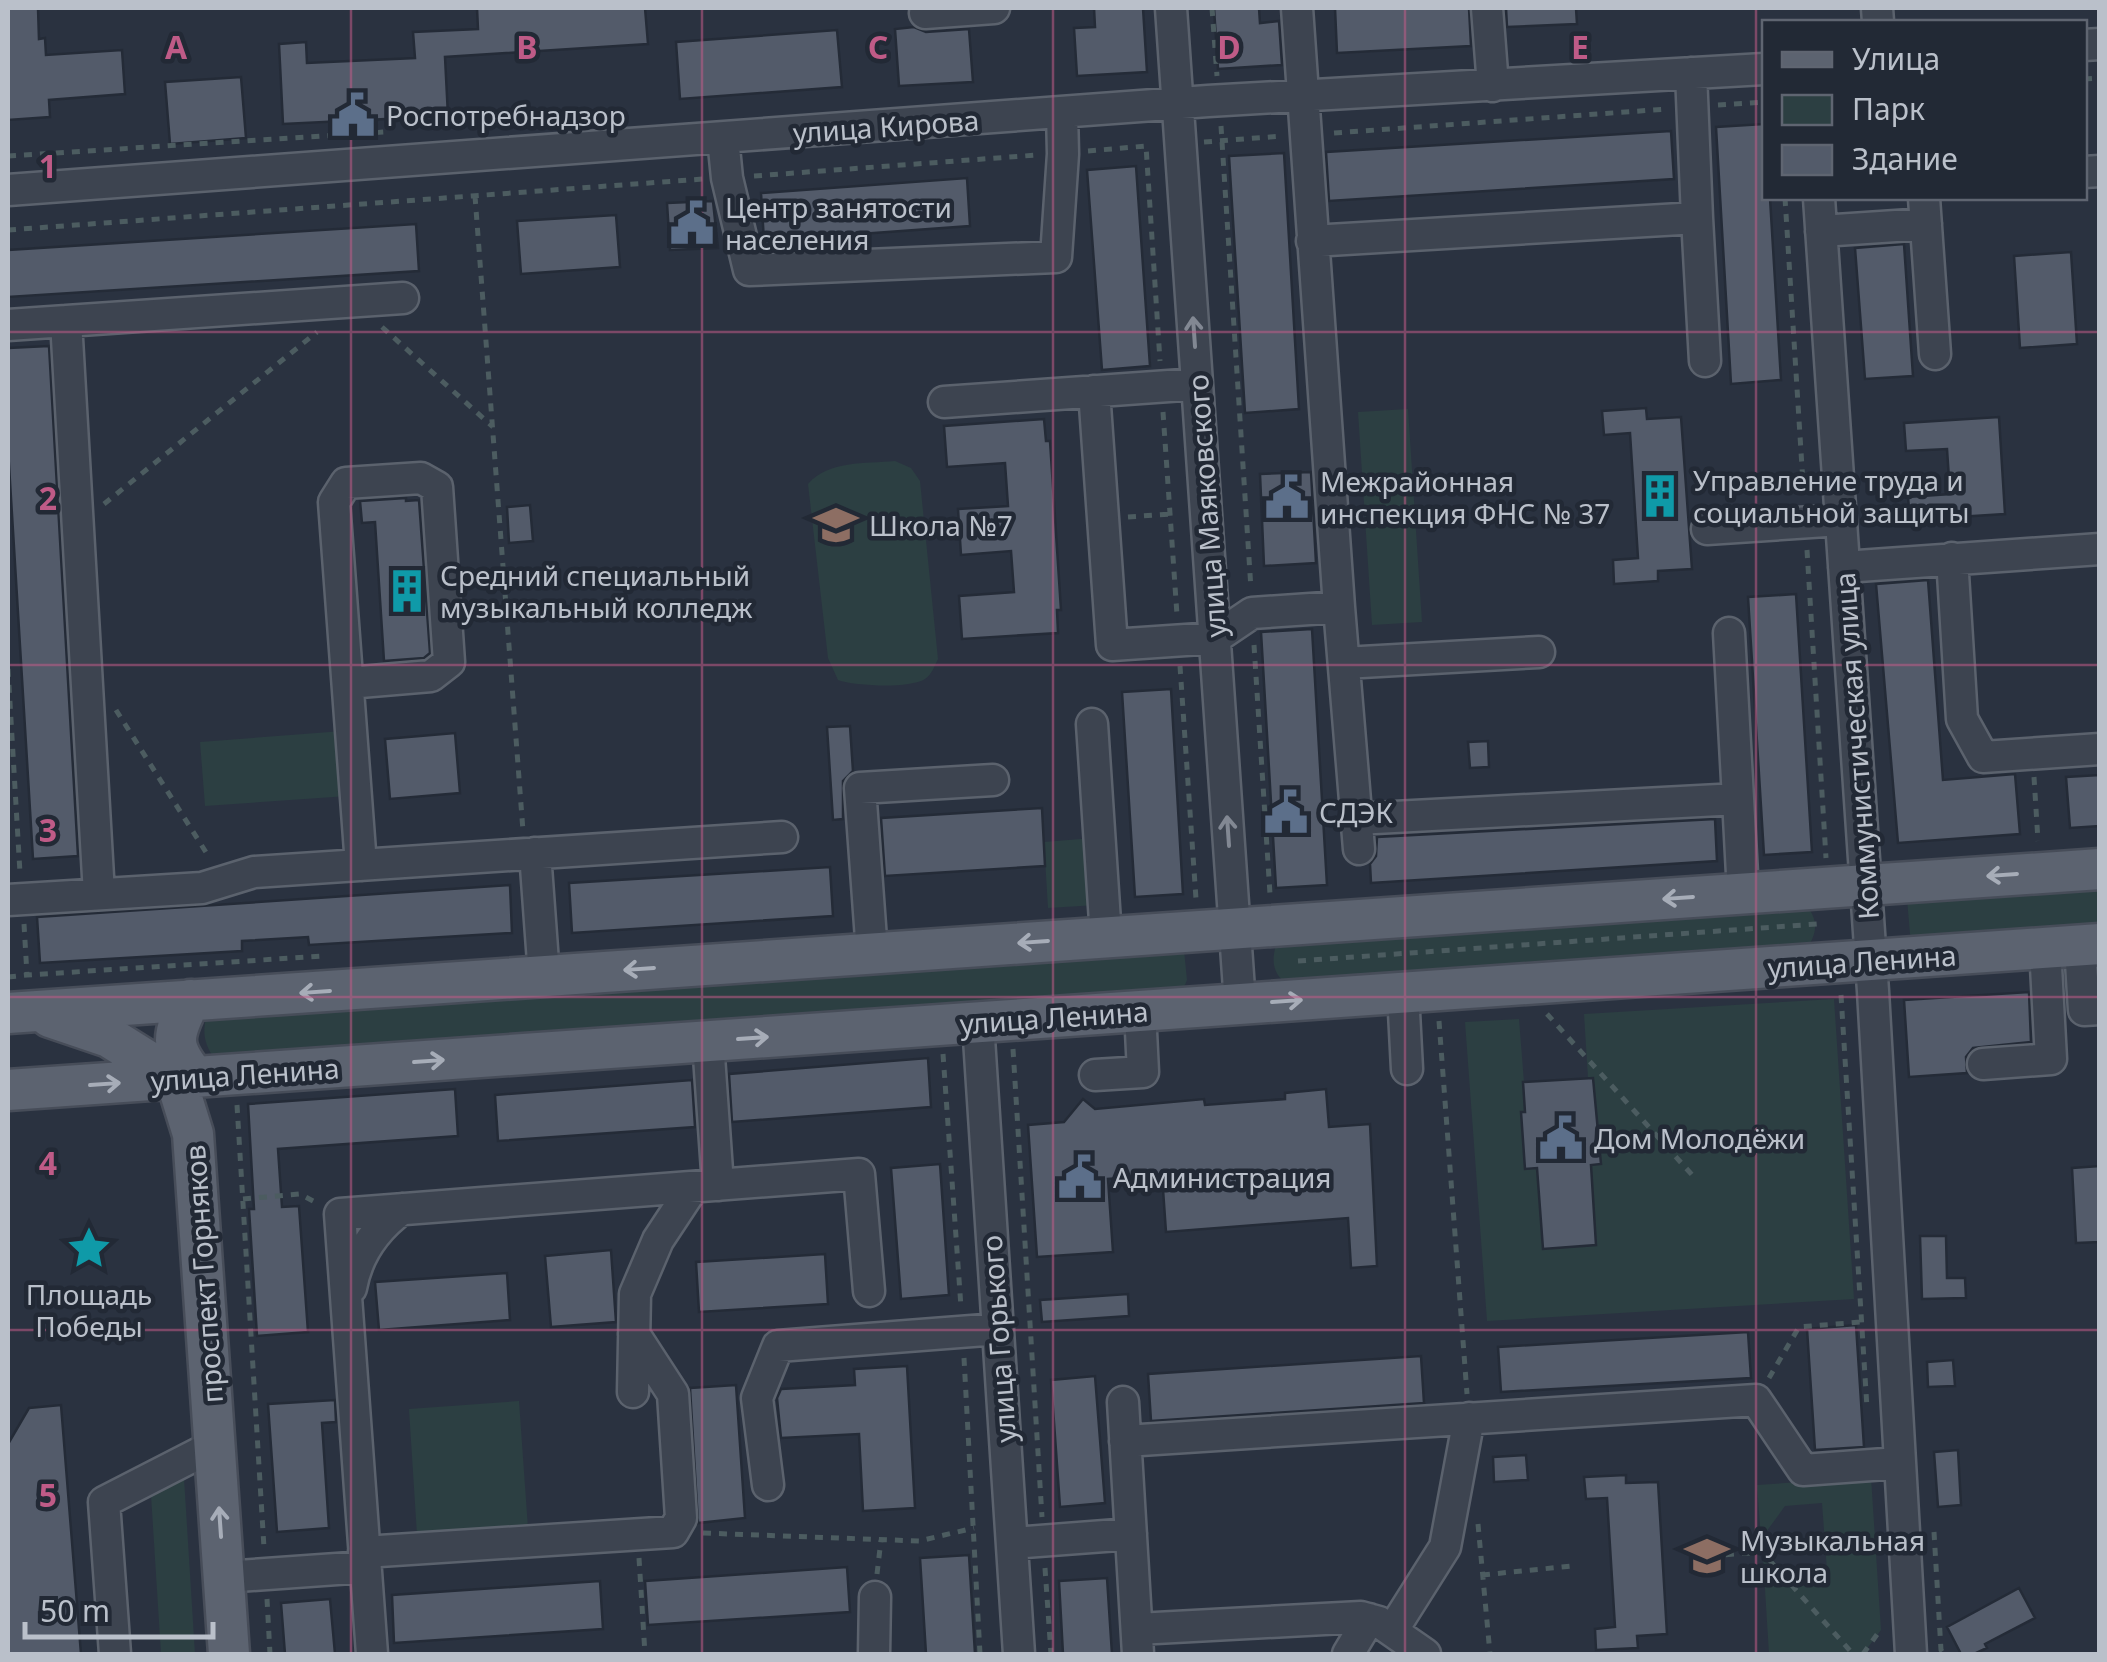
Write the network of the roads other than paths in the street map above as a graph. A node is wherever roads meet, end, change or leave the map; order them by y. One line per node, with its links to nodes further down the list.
1 (994, 8): 5 (street)
2 (1171, 8): 10 (street, улица Маяковского)
3 (1297, 8): 9 (street)
4 (1487, 8): 8 (street)
5 (925, 13)
6 (1762, 68): 7 (street, улица Кирова)
7 (1691, 73): 8 (street, улица Кирова); 16 (street)
8 (1494, 86): 9 (street, улица Кирова)
9 (1301, 96): 10 (street, улица Кирова); 18 (street)
10 (1178, 103): 11 (street, улица Кирова); 24 (street, улица Маяковского, one-way to 10)
11 (1062, 112): 12 (street, улица Кирова); 12 (street)
12 (722, 138): 13 (street, улица Кирова)
13 (8, 190)
14 (1819, 200): 17 (street, Коммунистическая улица)
15 (1925, 211): 17 (street); 22 (street)
16 (1696, 218): 18 (street); 23 (street)
17 (1822, 232): 27 (street, Коммунистическая улица)
18 (1312, 241): 32 (street)
19 (402, 298): 20 (street)
20 (66, 321): 21 (street); 50 (street)
21 (8, 325)
22 (1935, 354)
23 (1705, 361)
24 (1197, 384): 25 (street); 34 (street, улица Маяковского)
25 (1094, 391): 26 (street); 34 (street)
26 (944, 402)
27 (1841, 520): 28 (street); 31 (street, Коммунистическая улица)
28 (1707, 529)
29 (2100, 549): 30 (street)
30 (1952, 558): 31 (street); 39 (street)
31 (1844, 566): 48 (street, Коммунистическая улица)
32 (1339, 607): 34 (street); 36 (street)
33 (1729, 633): 41 (street)
34 (1215, 638): 52 (street, улица Маяковского, one-way to 34)
35 (1539, 652): 36 (street)
36 (1344, 663): 42 (street)
37 (348, 682): 37 (street); 46 (street)
38 (1092, 724): 53 (street)
39 (2100, 749)
40 (993, 780): 55 (street)
41 (1738, 799): 42 (street); 49 (street)
42 (1356, 818): 44 (street)
43 (782, 837): 45 (street)
44 (1359, 849)
45 (530, 853): 46 (street); 57 (street)
46 (361, 864): 50 (street)
47 (2100, 868): 48 (main road, one-way to 48)
48 (1865, 885): 49 (main road); 56 (street, Коммунистическая улица)
49 (1743, 893): 52 (main road, one-way to 52)
50 (100, 894): 51 (street)
51 (15, 900)
52 (1235, 928): 53 (main road); 60 (street, улица Маяковского)
53 (1106, 937): 55 (main road, one-way to 55)
54 (2075, 946): 56 (main road, улица Ленина); 61 (street); 66 (street)
55 (872, 953): 57 (main road, one-way to 57)
56 (1871, 960): 58 (main road, улица Ленина); 82 (street, Коммунистическая улица)
57 (544, 976): 59 (main road, one-way to 59)
58 (1403, 993): 60 (main road, улица Ленина, one-way to 58); 67 (street)
59 (190, 1000): 63 (main road); 69 (main road, проспект Горняков)
60 (1240, 1004): 62 (main road, улица Ленина)
61 (2100, 1009)
62 (1140, 1012): 64 (main road, улица Ленина); 68 (street)
63 (8, 1014): 69 (main road)
64 (977, 1029): 65 (main road, улица Ленина, one-way to 64); 75 (street, улица Горького)
65 (708, 1042): 69 (main road, улица Ленина, one-way to 65); 71 (street)
66 (1983, 1064)
67 (1407, 1069)
68 (1094, 1075)
69 (202, 1077): 70 (main road, улица Ленина, one-way to 69); 81 (main road, проспект Горняков)
70 (8, 1090)
71 (705, 1186): 72 (street); 73 (street); 76 (street)
72 (402, 1209): 74 (street); 74 (street)
73 (869, 1291)
74 (346, 1312): 86 (street)
75 (998, 1329): 83 (street); 85 (street, улица Горького)
76 (634, 1334): 77 (street); 86 (street)
77 (632, 1392)
78 (1123, 1402): 80 (street)
79 (1469, 1418): 80 (street); 82 (street); 90 (street)
80 (1125, 1442): 84 (street)
81 (215, 1446): 87 (main road, проспект Горняков, one-way to 81); 93 (street)
82 (1899, 1463): 92 (street, Коммунистическая улица)
83 (768, 1485)
84 (1131, 1534): 85 (street); 91 (street)
85 (1012, 1543): 97 (street, улица Горького)
86 (364, 1560): 87 (street); 95 (street)
87 (224, 1577): 94 (main road, проспект Горняков)
88 (875, 1596): 96 (street)
89 (1326, 1618): 90 (street); 91 (street); 98 (street)
90 (1381, 1625): 98 (street); 99 (street)
91 (1137, 1642)
92 (1932, 1653)
93 (115, 1654)
94 (230, 1654)
95 (372, 1654)
96 (874, 1654)
97 (1019, 1654)
98 (1347, 1654)
99 (1426, 1654)

